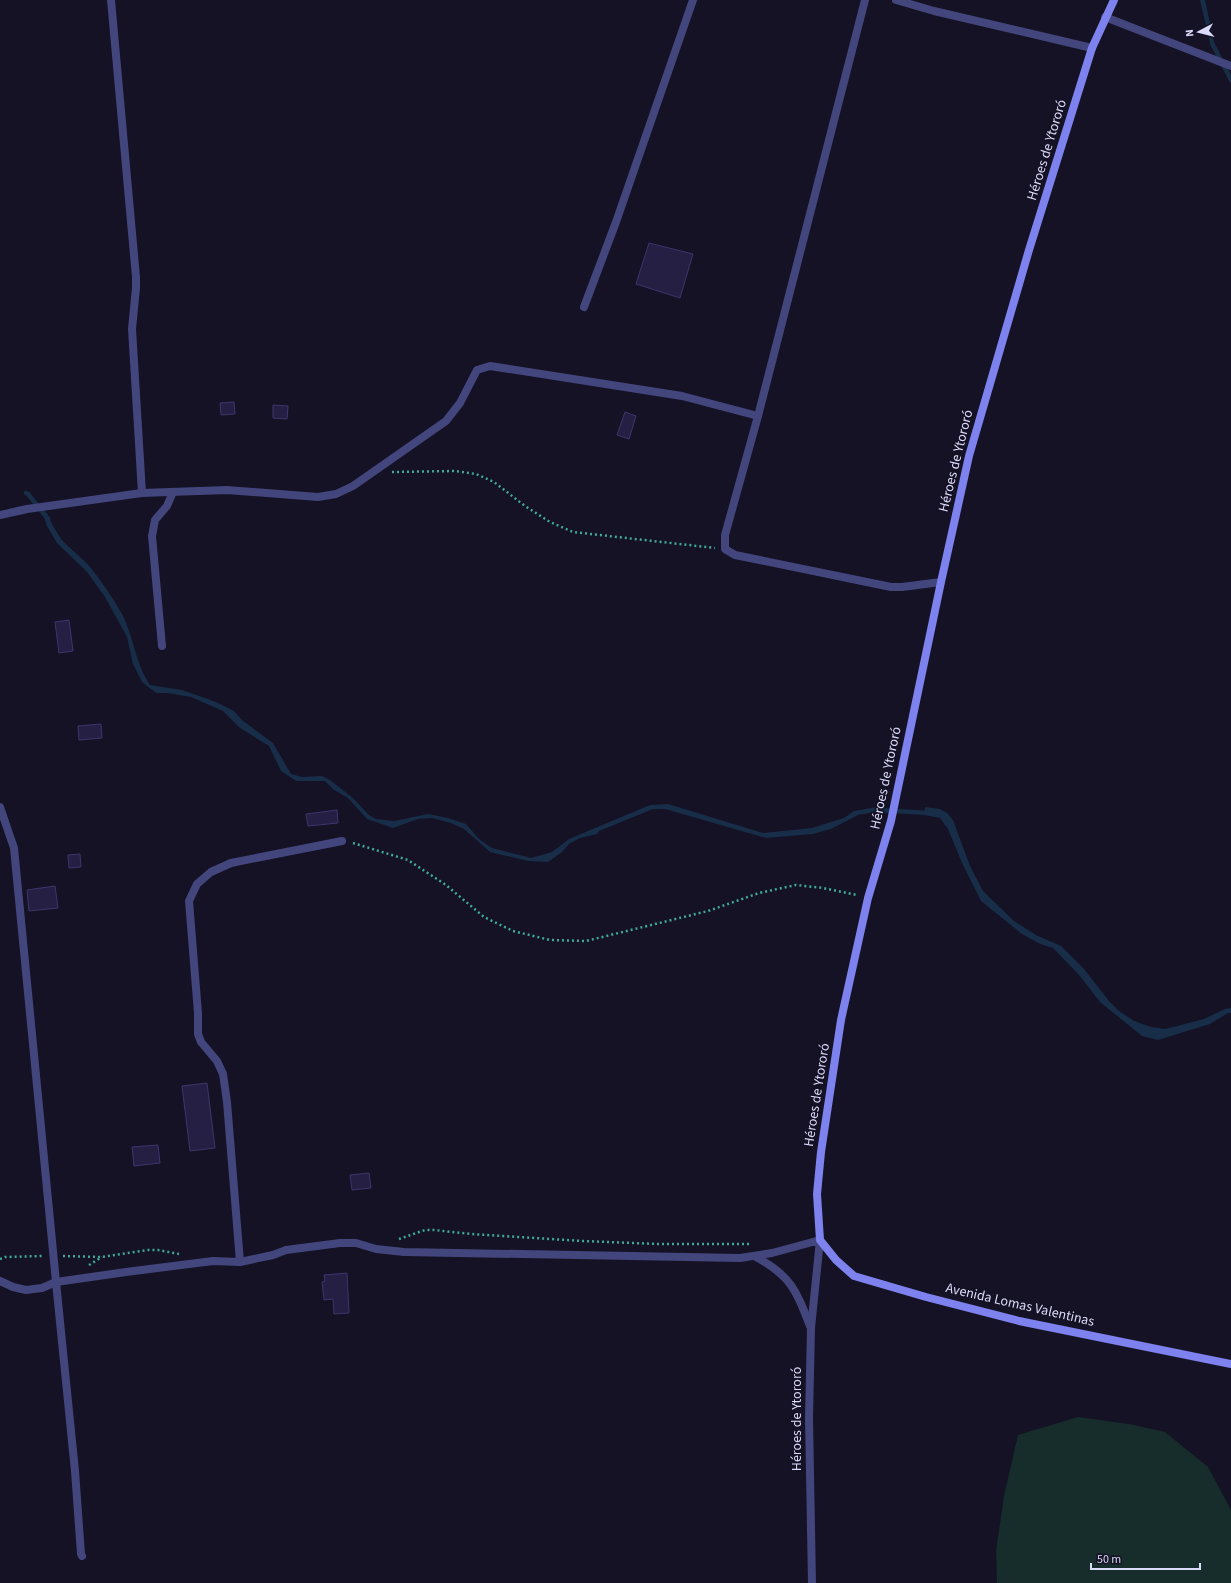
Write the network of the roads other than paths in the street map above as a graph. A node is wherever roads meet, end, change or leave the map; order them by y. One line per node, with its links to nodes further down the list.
1 (111, 0): 12 (street)
2 (692, 0): 9 (street)
3 (866, 0): 10 (street)
4 (896, 0): 7 (street)
5 (1114, 0): 6 (main road, Héroes de Ytororó)
6 (1105, 17): 7 (main road, Héroes de Ytororó); 8 (street)
7 (1092, 48): 14 (main road, Héroes de Ytororó)
8 (1231, 66)
9 (584, 307)
10 (758, 416): 11 (street); 14 (street)
11 (174, 492): 12 (street); 15 (street)
12 (142, 493): 13 (street)
13 (0, 515)
14 (940, 582): 18 (main road, Héroes de Ytororó)
15 (162, 646)
16 (0, 807): 22 (street)
17 (342, 841): 20 (street)
18 (820, 1240): 19 (street); 23 (street, Héroes de Ytororó); 24 (main road, Avenida Lomas Valentinas)
19 (756, 1257): 20 (street); 23 (street)
20 (240, 1262): 22 (street)
21 (0, 1281): 22 (street)
22 (56, 1282): 25 (street)
23 (811, 1328): 26 (street, Héroes de Ytororó)
24 (1231, 1364)
25 (82, 1556)
26 (812, 1583)

